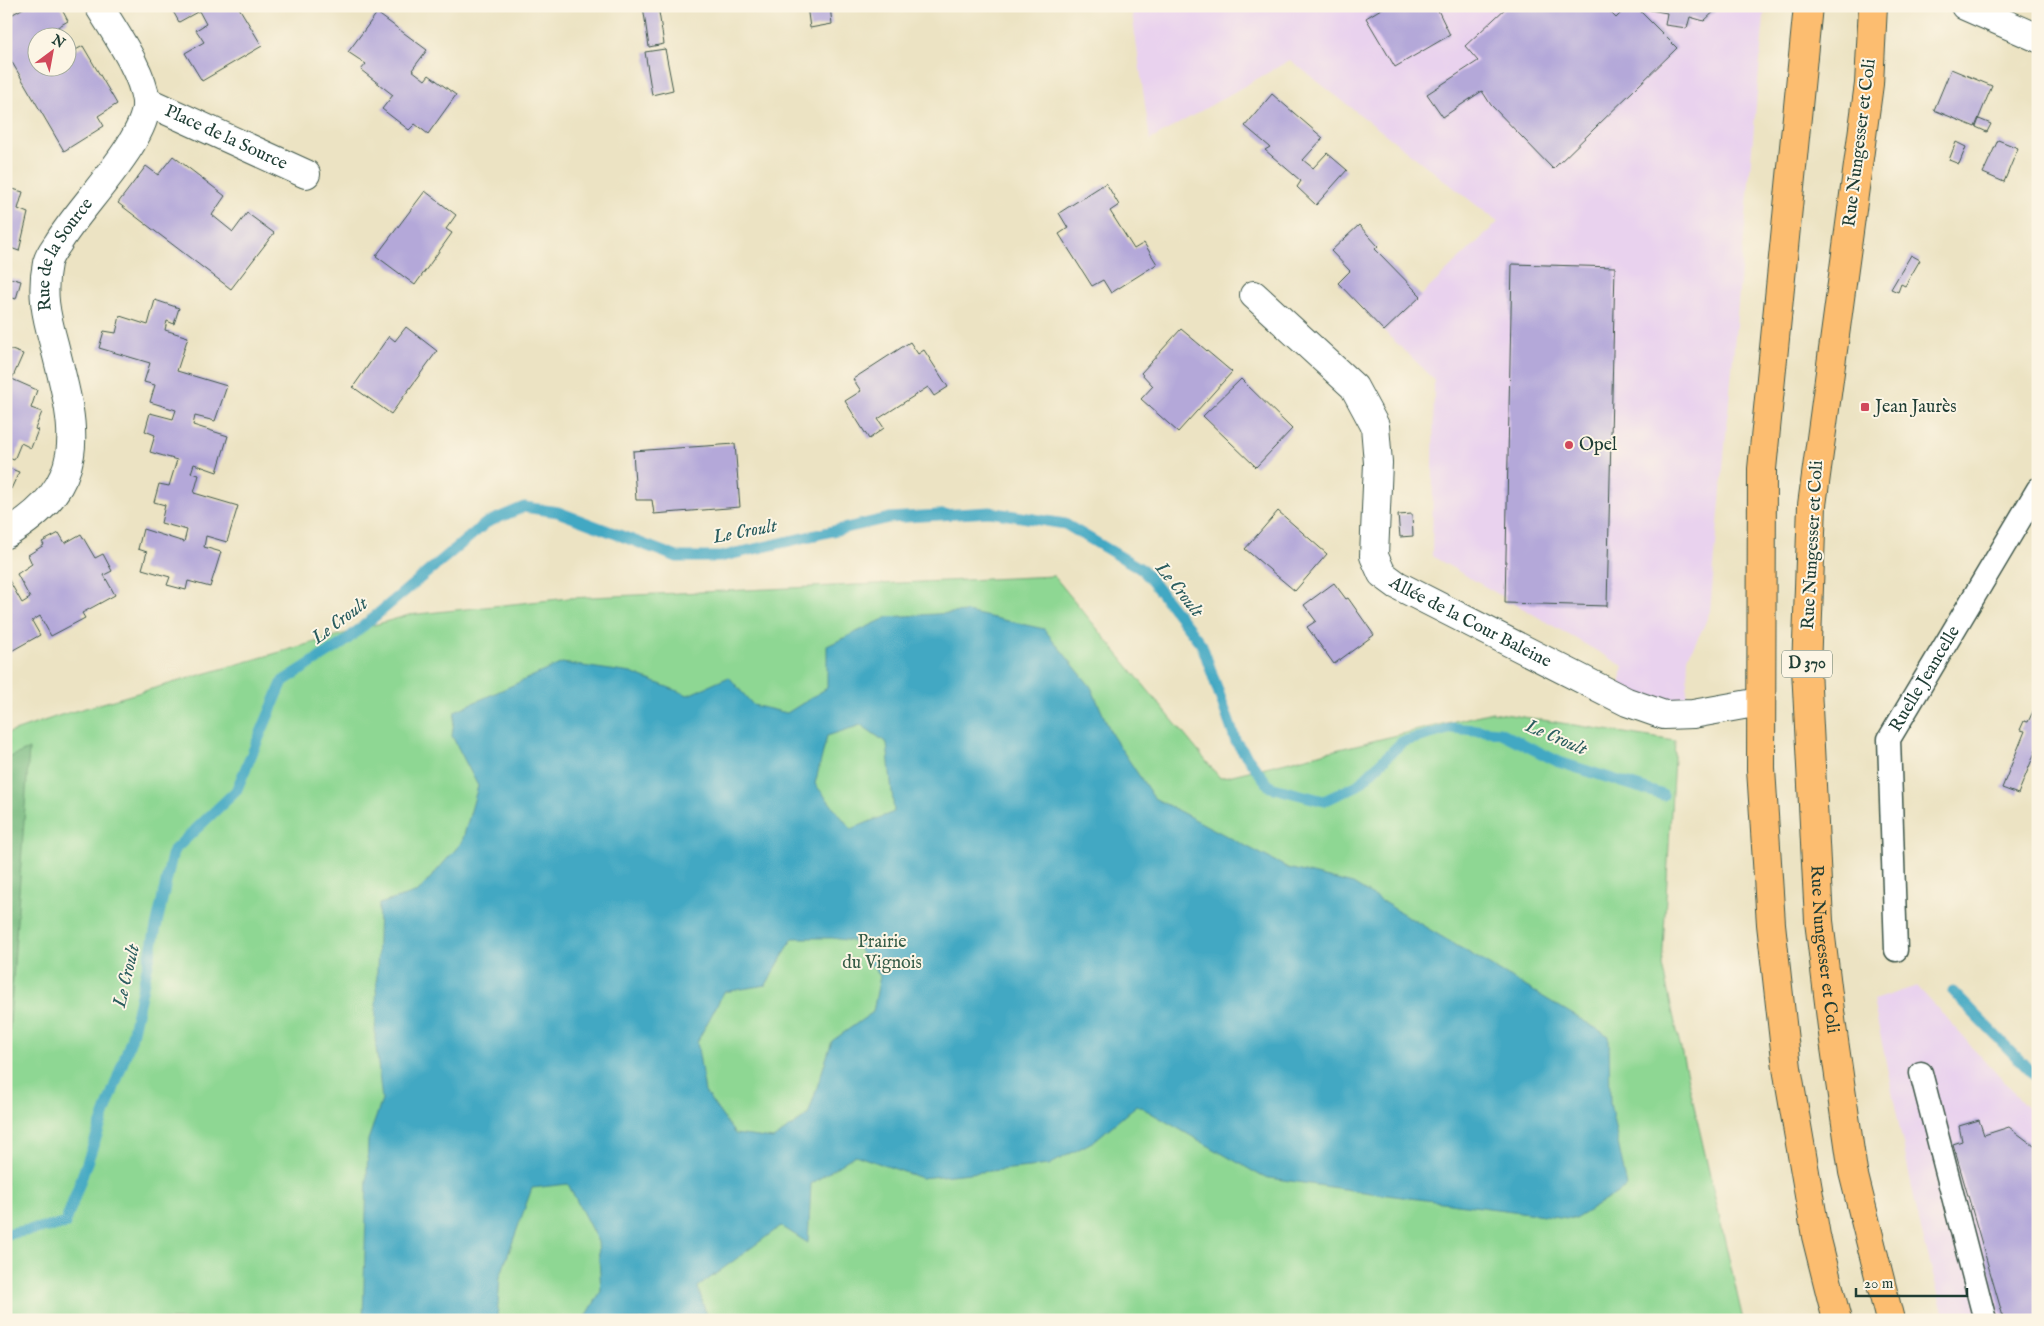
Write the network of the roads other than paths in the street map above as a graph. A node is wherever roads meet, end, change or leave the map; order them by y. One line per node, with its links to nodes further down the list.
1 (99, 6): 6 (street, Rue de la Source)
2 (1808, 6): 11 (main road, D 370)
3 (1873, 6): 15 (main road, Rue Nungesser et Coli / D 370)
4 (1965, 6): 5 (street)
5 (2038, 38)
6 (146, 101): 7 (street, Place de la Source); 10 (street, Rue de la Source)
7 (306, 174)
8 (1254, 295): 11 (street, Allée de la Cour Baleine)
9 (2038, 489): 12 (lane, Ruelle Jeancelle)
10 (6, 534)
11 (1760, 702): 14 (main road, D 370)
12 (1896, 950)
13 (1920, 1073): 16 (lane)
14 (1837, 1320)
15 (1890, 1320)
16 (1985, 1320)

